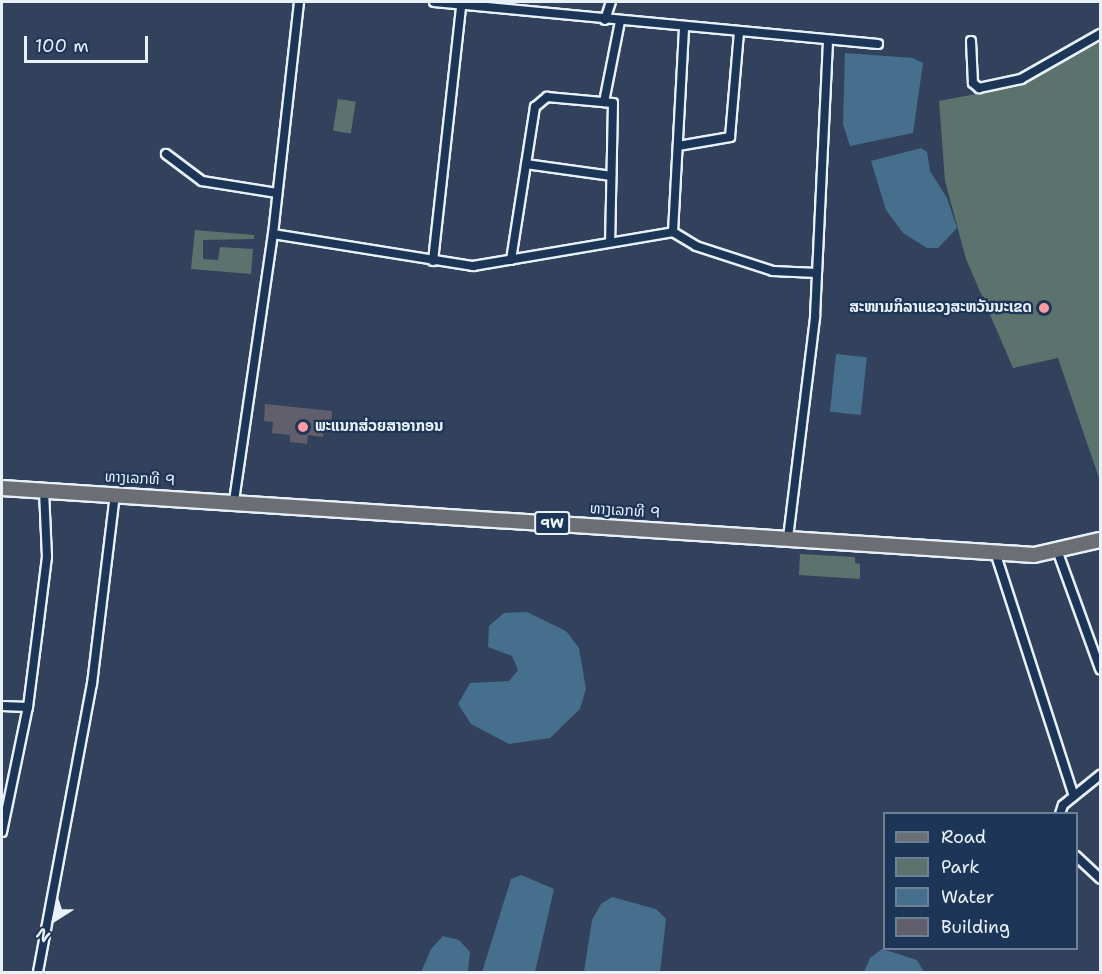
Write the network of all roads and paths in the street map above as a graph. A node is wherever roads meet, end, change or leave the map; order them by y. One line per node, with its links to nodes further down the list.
1 (299, 2): 18 (street)
2 (434, 2): 4 (street)
3 (610, 2): 5 (street)
4 (461, 6): 5 (street); 23 (street)
5 (605, 20): 6 (street)
6 (620, 21): 7 (street); 13 (street)
7 (684, 28): 8 (street); 14 (street)
8 (739, 33): 11 (street); 14 (street)
9 (1101, 34): 10 (street)
10 (971, 41)
11 (828, 42): 12 (street); 24 (street)
12 (878, 44)
13 (604, 102): 16 (street); 17 (street)
14 (678, 146): 19 (street)
15 (166, 154): 18 (street)
16 (526, 164): 17 (street); 22 (street)
17 (611, 176): 21 (street)
18 (278, 193): 20 (street)
19 (673, 232): 21 (street); 24 (street)
20 (273, 234): 23 (street); 28 (street)
21 (610, 241): 22 (street)
22 (511, 260): 23 (street)
23 (433, 261)
24 (817, 273): 29 (street)
25 (2, 488): 26 (main road, ທາງເລກທີ 9 / 9W)
26 (44, 490): 27 (main road, ທາງເລກທີ 9 / 9W); 35 (street)
27 (115, 494): 28 (main road, ທາງເລກທີ 9 / 9W); 43 (street)
28 (234, 501): 29 (main road, ທາງເລກທີ 9 / 9W)
29 (788, 538): 32 (main road, ທາງເລກທີ 9 / 9W)
30 (1101, 540): 31 (main road, ທາງເລກທີ 9 / 9W)
31 (1057, 550): 32 (main road, ທາງເລກທີ 9 / 9W); 33 (street)
32 (995, 552): 37 (street)
33 (1101, 669)
34 (2, 706): 35 (street)
35 (28, 707): 39 (street)
36 (1101, 775): 37 (street)
37 (1074, 796): 38 (street)
38 (1061, 812)
39 (3, 816): 40 (street)
40 (2, 832)
41 (1078, 857): 42 (street)
42 (1101, 878)
43 (38, 972)

